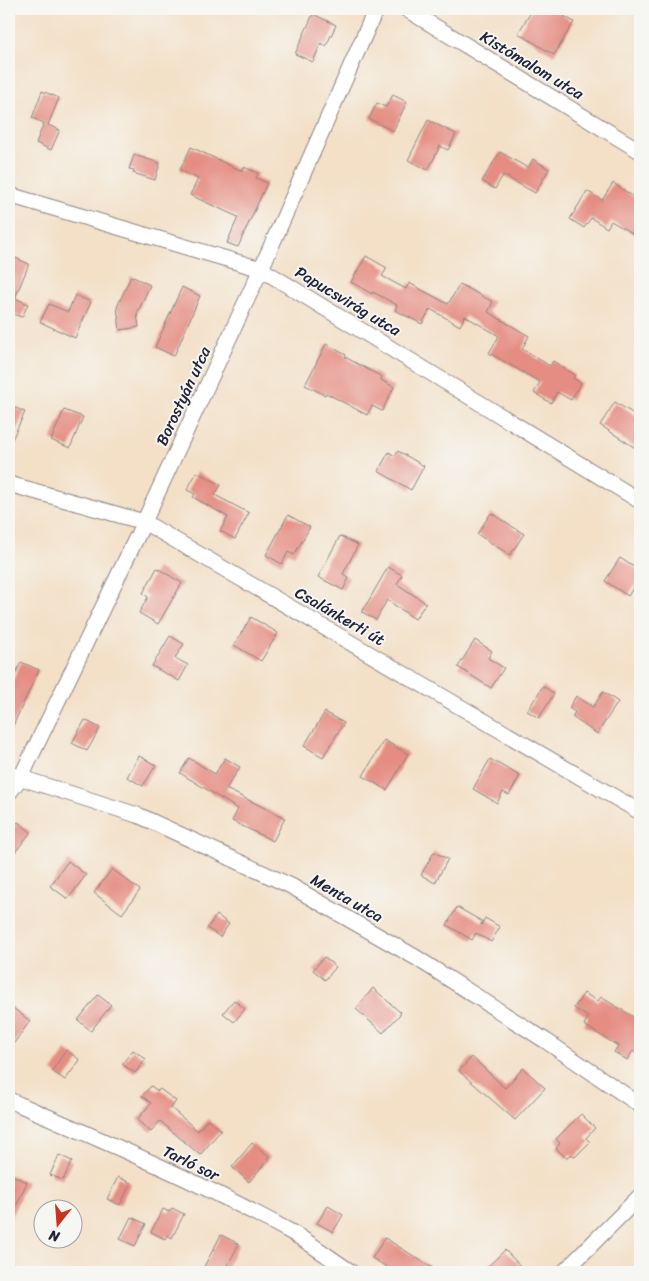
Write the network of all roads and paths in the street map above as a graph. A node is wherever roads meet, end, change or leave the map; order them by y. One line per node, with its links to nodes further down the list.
1 (376, 9): 5 (street, Borostyán utca)
2 (406, 9): 3 (street, Kistómalom utca)
3 (640, 151)
4 (9, 195): 5 (street, Papucsvirág utca)
5 (261, 269): 7 (street, Papucsvirág utca); 8 (street, Borostyán utca)
6 (9, 484): 8 (street, Csalánkerti út)
7 (640, 501)
8 (144, 522): 9 (street, Borostyán utca); 11 (street, Csalánkerti út)
9 (15, 776): 10 (street, Borostyán utca); 13 (street, Menta utca)
10 (9, 792)
11 (640, 812)
12 (9, 1100): 15 (street, Tarló sor)
13 (640, 1105)
14 (640, 1196): 16 (street)
15 (351, 1272)
16 (564, 1272)

